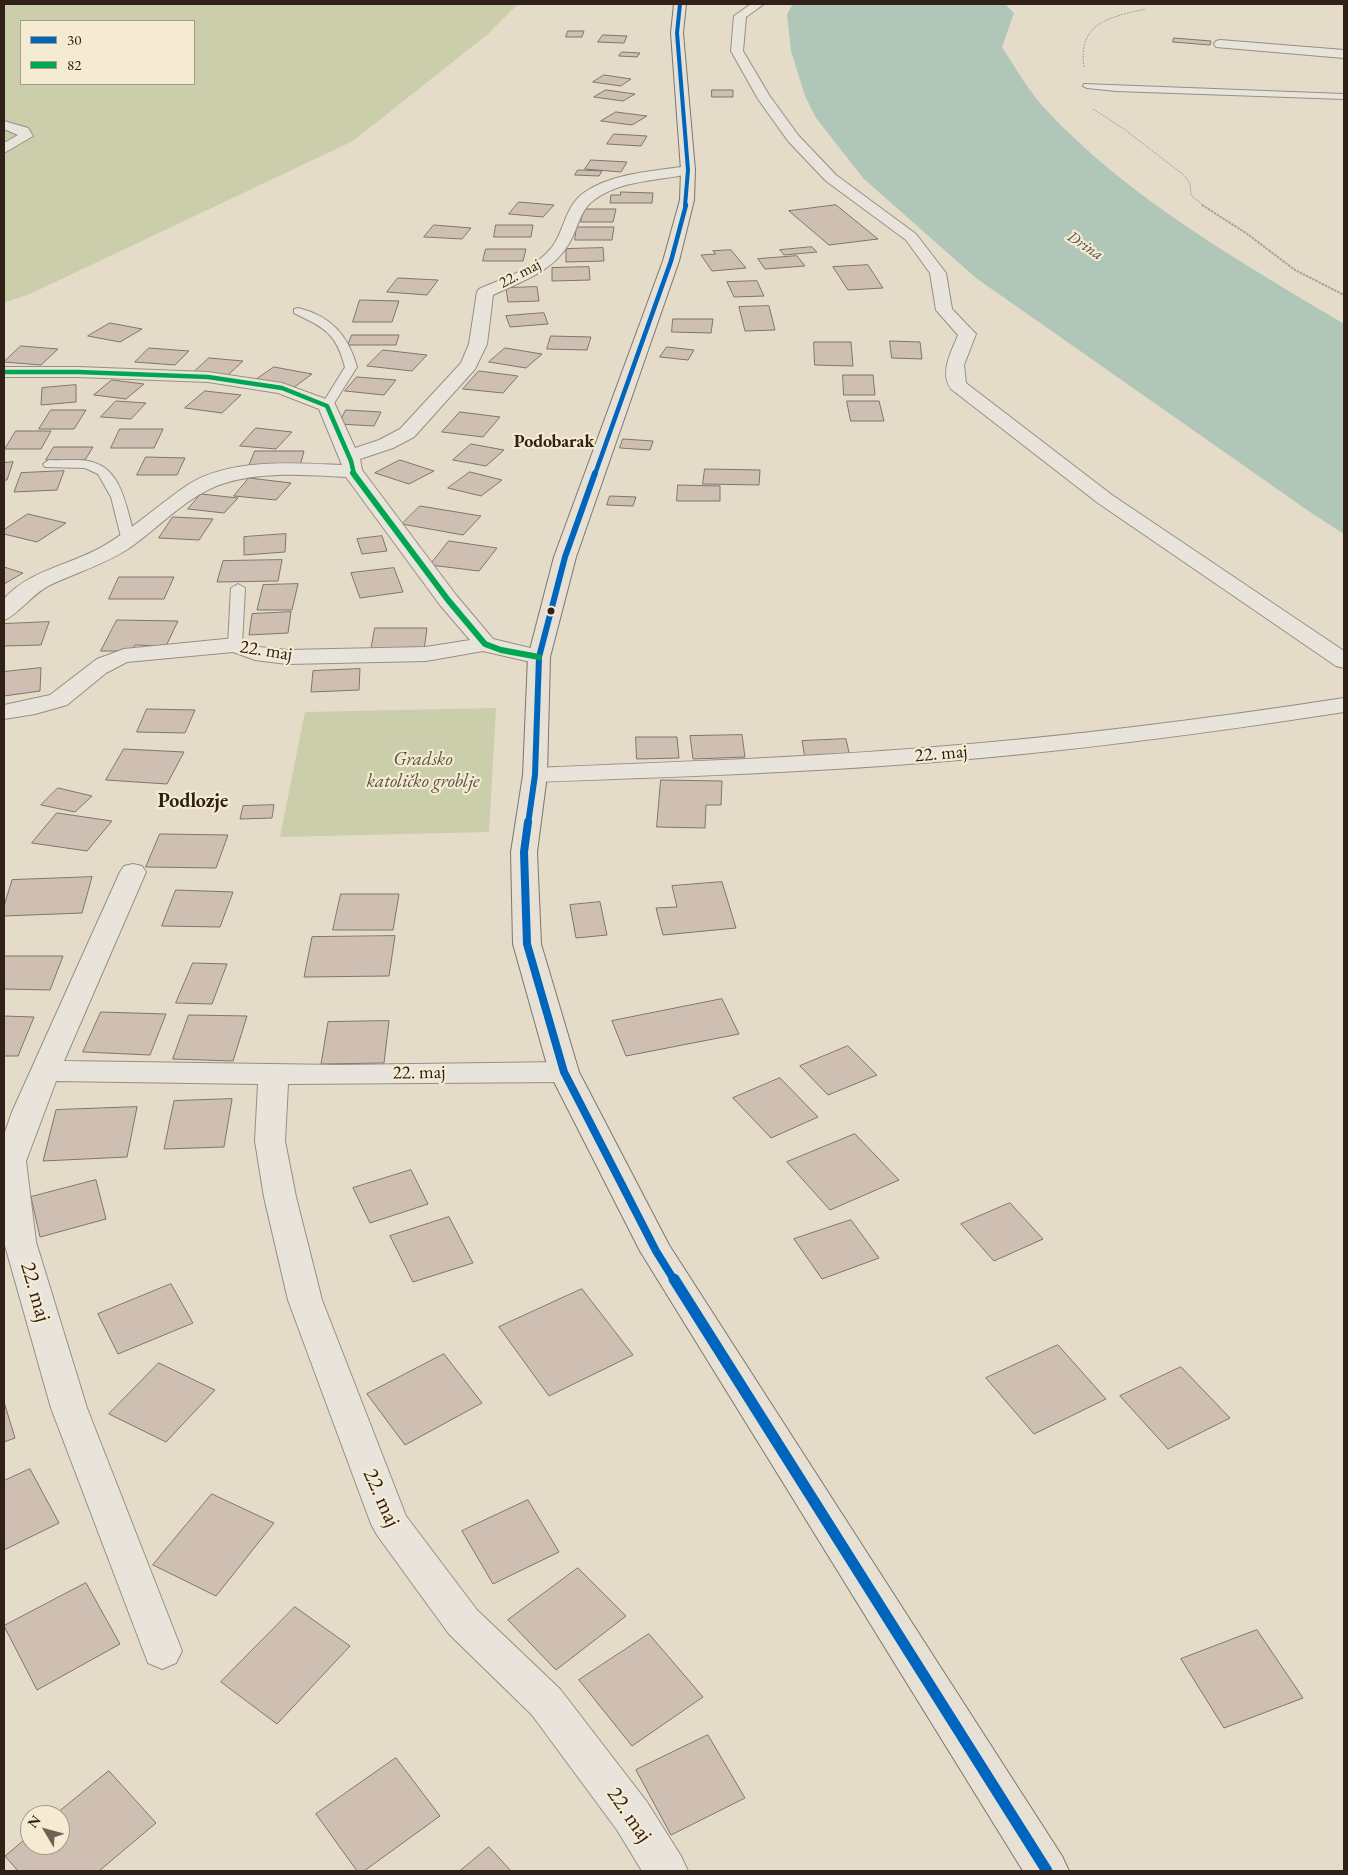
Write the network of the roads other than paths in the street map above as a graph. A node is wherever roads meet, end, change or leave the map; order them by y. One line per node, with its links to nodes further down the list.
1 (758, 4): 21 (street)
2 (679, 10): 9 (main road)
3 (1220, 44): 4 (street)
4 (1344, 54)
5 (1087, 86): 6 (lane)
6 (1344, 97)
7 (4, 125): 8 (street)
8 (4, 149)
9 (688, 170): 13 (street, 22. maj); 20 (main road)
10 (298, 311): 12 (lane)
11 (4, 372): 12 (street)
12 (327, 406): 13 (street)
13 (350, 463): 15 (street, 22. maj); 18 (street)
14 (49, 464): 15 (lane)
15 (128, 537): 17 (street, 22. maj)
16 (238, 588): 19 (lane)
17 (4, 613)
18 (485, 644): 19 (street, 22. maj); 20 (street, 22. maj)
19 (236, 645): 23 (street, 22. maj)
20 (539, 657): 24 (main road)
21 (1344, 661)
22 (1344, 705): 24 (street, 22. maj)
23 (4, 712)
24 (535, 775): 27 (main road)
25 (133, 872): 26 (street, 22. maj)
26 (46, 1071): 28 (street, 22. maj); 29 (street, 22. maj)
27 (564, 1072): 28 (street, 22. maj); 31 (main road)
28 (273, 1074): 30 (street, 22. maj)
29 (162, 1651)
30 (666, 1871)
31 (1047, 1871)

